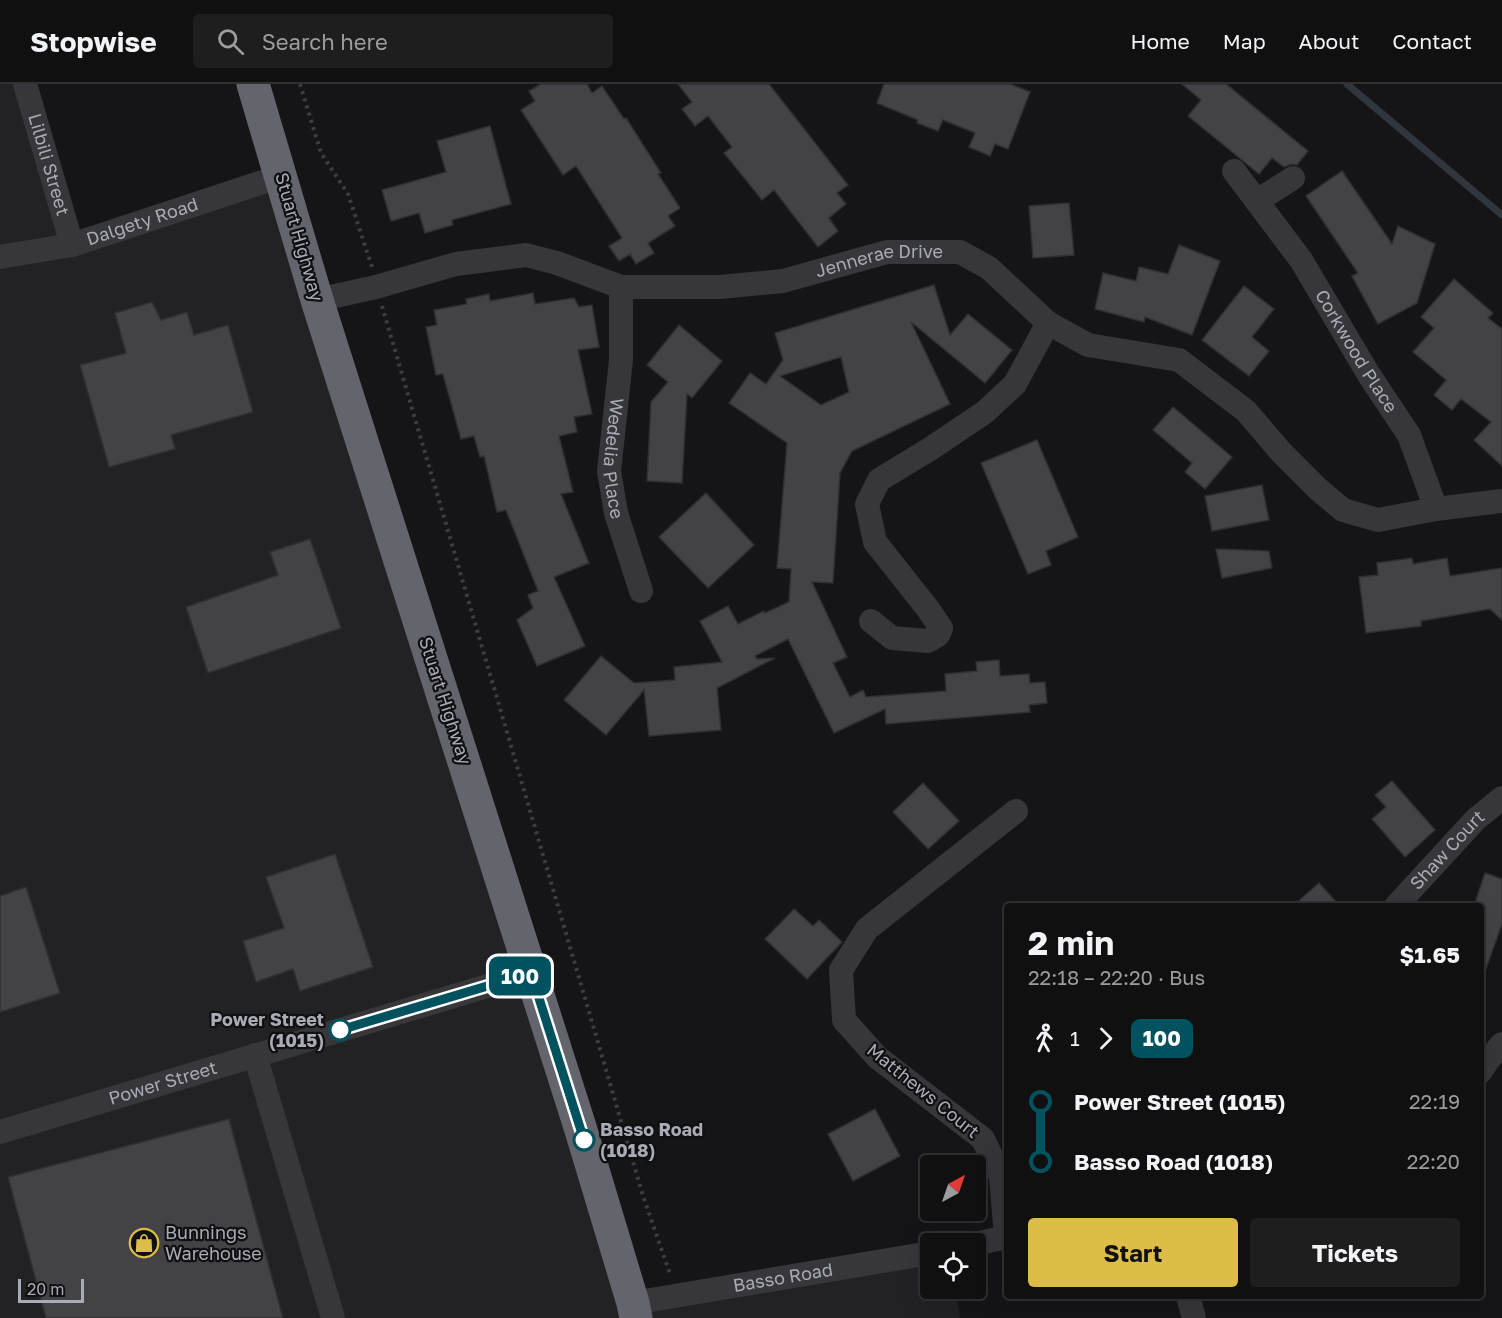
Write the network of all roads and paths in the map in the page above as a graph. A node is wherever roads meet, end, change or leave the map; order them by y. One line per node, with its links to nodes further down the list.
1 (25, 84): 8 (street, Lilbili Street)
2 (300, 84): 10 (path)
3 (256, 94): 5 (highway, Stuart Highway)
4 (1234, 171): 7 (street, Corkwood Place)
5 (281, 176): 8 (street, Dalgety Road); 12 (highway, Stuart Highway)
6 (1293, 178): 7 (street)
7 (1257, 201): 15 (street, Corkwood Place)
8 (72, 245): 9 (street, Dalgety Road)
9 (0, 257)
10 (376, 286): 11 (street, Jennerae Drive); 12 (street, Jennerae Drive); 30 (path)
11 (621, 287): 13 (street, Jennerae Drive); 16 (street, Wedelia Place)
12 (317, 300): 21 (highway, Stuart Highway)
13 (1048, 323): 15 (street, Jennerae Drive); 17 (street)
14 (1502, 501): 15 (street, Jennerae Drive)
15 (1436, 509)
16 (641, 591)
17 (872, 621)
18 (1502, 798): 20 (street, Shaw Court)
19 (1016, 810): 26 (street, Matthews Court)
20 (1399, 903)
21 (531, 973): 23 (street, Power Street); 32 (highway, Stuart Highway)
22 (1502, 1044): 24 (street)
23 (255, 1056): 25 (street, Power Street); 33 (street)
24 (1484, 1066)
25 (0, 1132)
26 (1004, 1217)
27 (1004, 1237): 28 (street)
28 (986, 1242)
29 (920, 1255): 30 (street, Basso Road)
30 (677, 1294): 32 (street, Basso Road)
31 (1189, 1299): 34 (street)
32 (635, 1310)
33 (333, 1318)
34 (1194, 1318)

